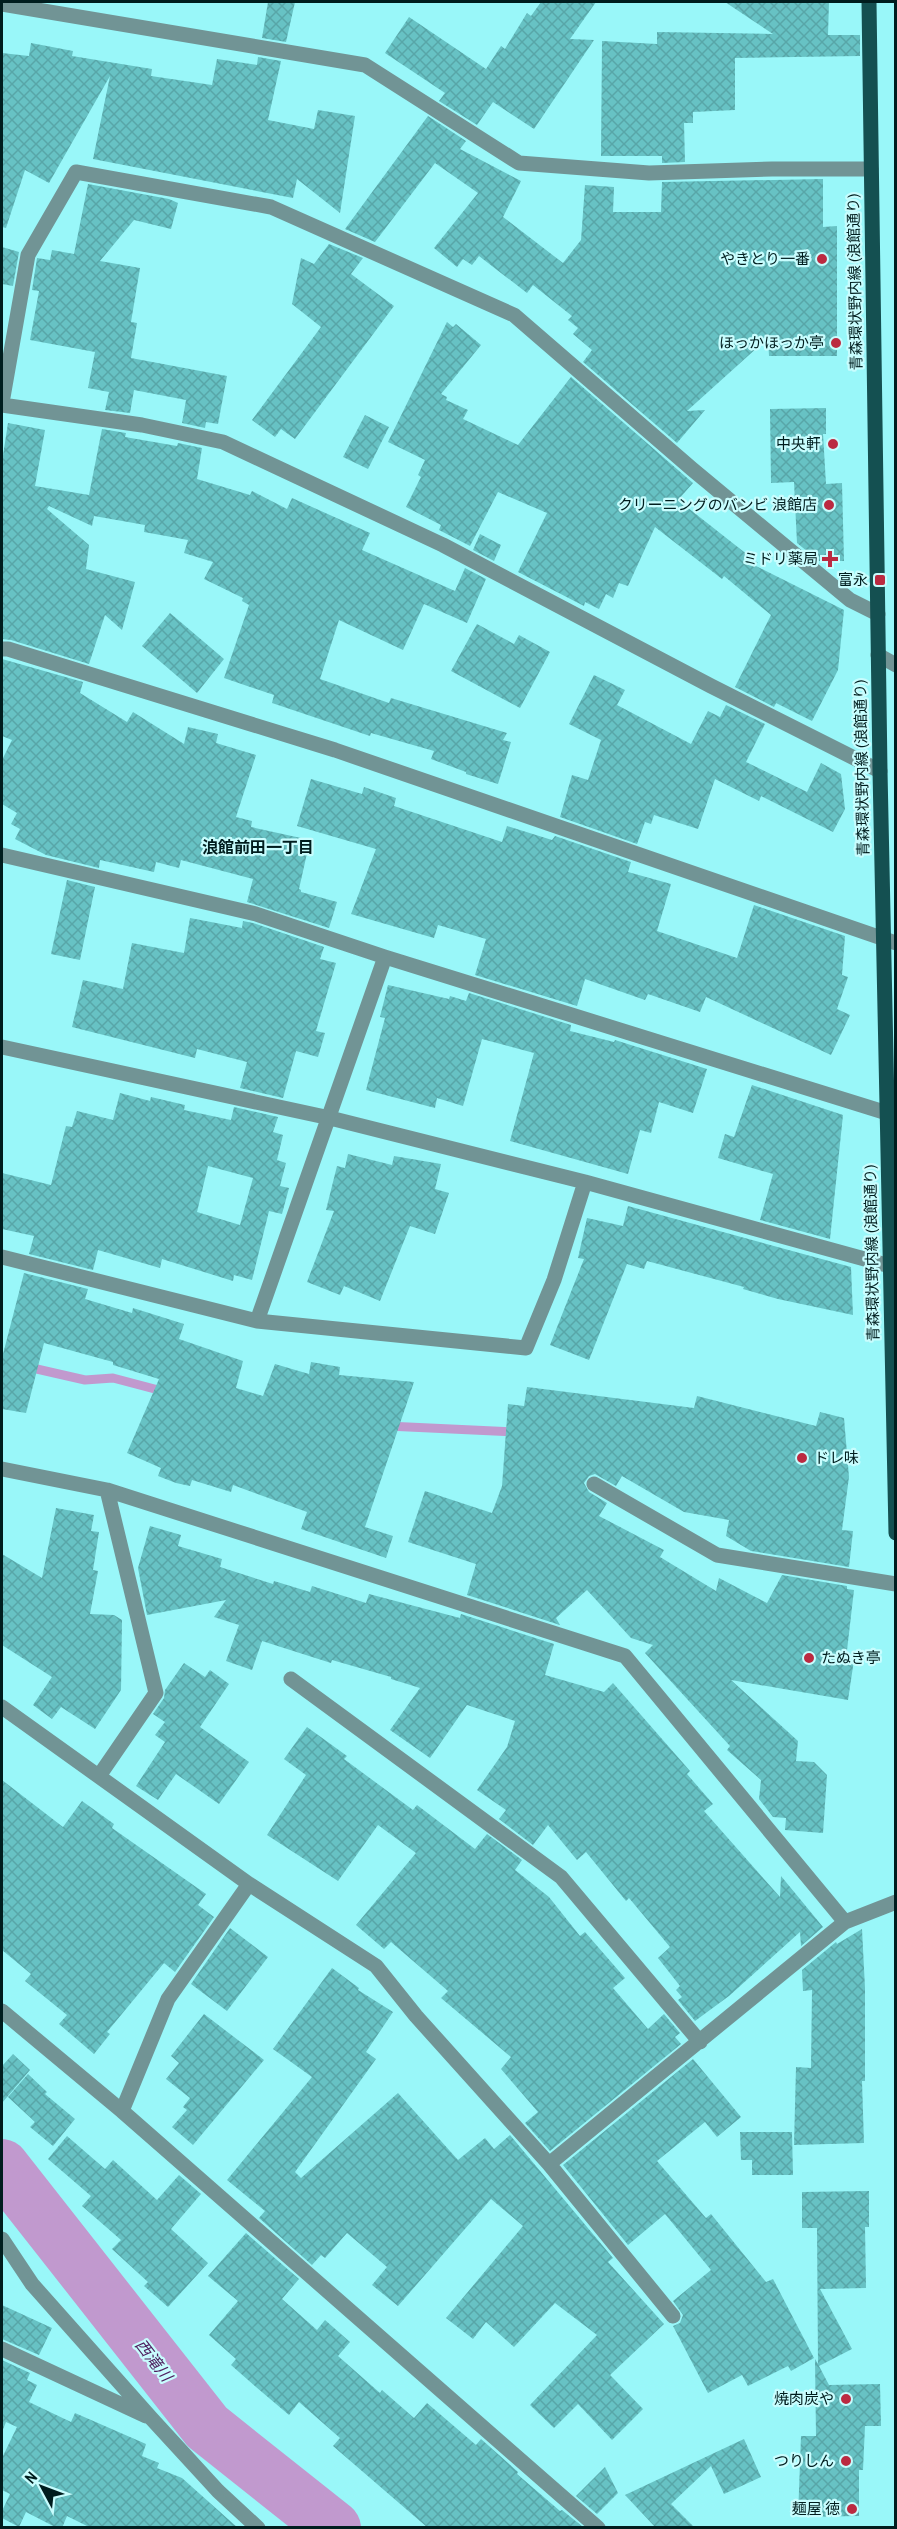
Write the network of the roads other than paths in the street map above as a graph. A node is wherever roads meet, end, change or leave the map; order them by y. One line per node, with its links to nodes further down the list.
1 (869, 2): 3 (main road, 青森環状野内線 (浪館通り))
2 (2, 4): 3 (street)
3 (871, 169): 5 (main road, 青森環状野内線 (浪館通り))
4 (2, 404): 5 (street); 9 (street)
5 (878, 614): 7 (main road, 青森環状野内線 (浪館通り))
6 (2, 649): 11 (street)
7 (878, 655): 8 (street); 9 (main road, 青森環状野内線 (浪館通り))
8 (896, 665)
9 (880, 771): 11 (main road, 青森環状野内線 (浪館通り))
10 (2, 855): 12 (street)
11 (890, 940): 14 (main road, 青森環状野内線 (浪館通り))
12 (385, 957): 14 (street); 15 (street)
13 (2, 1047): 15 (street)
14 (887, 1113): 18 (main road, 青森環状野内線 (浪館通り))
15 (330, 1118): 16 (street); 19 (street)
16 (585, 1182): 18 (street); 19 (street)
17 (2, 1257): 19 (street)
18 (890, 1266): 20 (main road, 青森環状野内線 (浪館通り))
19 (257, 1321)
20 (894, 1370): 24 (main road, 青森環状野内線 (浪館通り))
21 (2, 1469): 23 (street)
22 (594, 1484): 25 (street)
23 (107, 1490): 28 (street); 31 (street)
24 (896, 1533)
25 (896, 1584)
26 (291, 1679): 33 (street)
27 (2, 1707): 28 (street)
28 (99, 1776): 29 (street)
29 (249, 1884): 34 (street); 35 (street)
30 (896, 1902): 31 (street)
31 (845, 1922): 33 (street)
32 (2, 2011): 34 (street)
33 (700, 2042): 35 (street)
34 (122, 2111): 41 (street)
35 (549, 2164): 37 (street)
36 (2, 2239): 39 (street)
37 (673, 2316)
38 (2, 2349): 39 (street)
39 (151, 2418): 40 (street)
40 (258, 2528)
41 (598, 2528)

